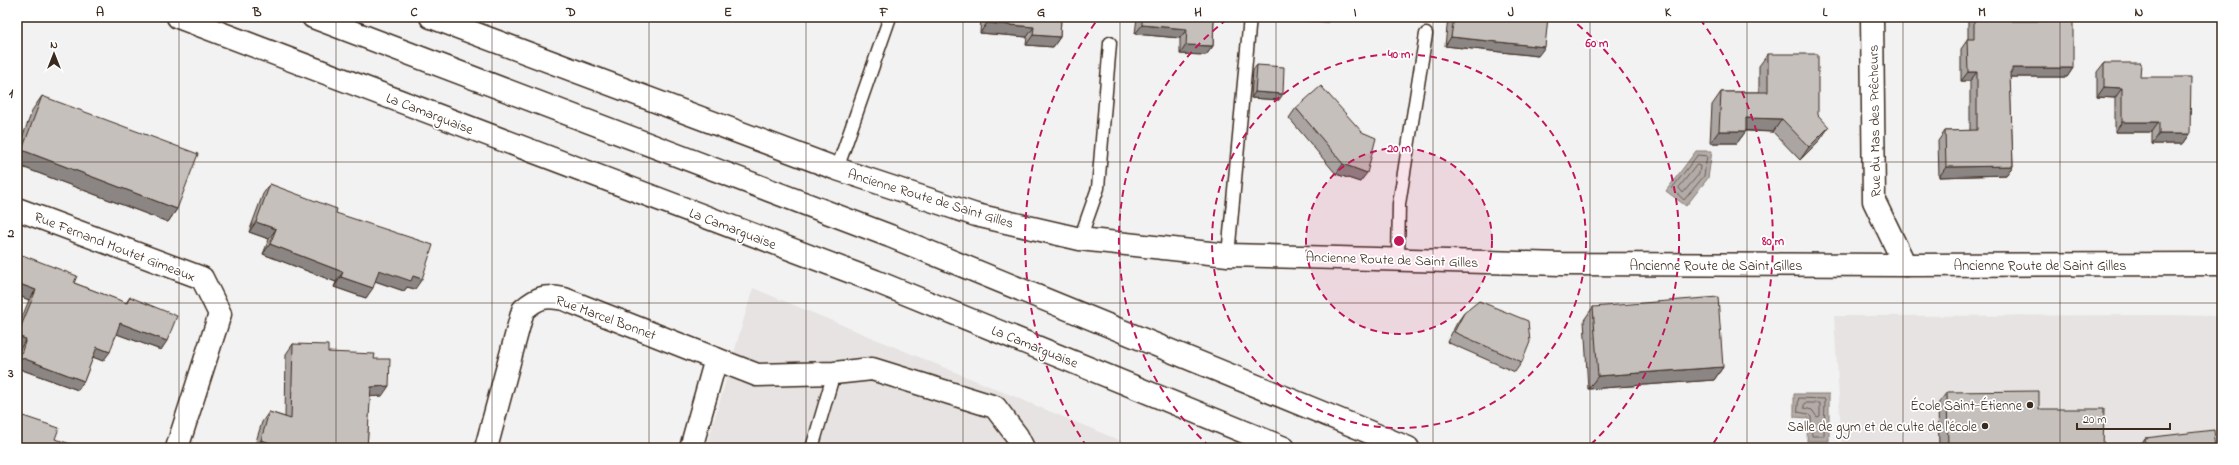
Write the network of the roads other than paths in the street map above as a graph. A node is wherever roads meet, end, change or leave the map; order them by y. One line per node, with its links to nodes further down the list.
1 (178, 17): 23 (main road, La Camarguaise)
2 (314, 17): 24 (main road)
3 (431, 17): 9 (main road, Ancienne Route de Saint Gilles)
4 (890, 17): 9 (lane)
5 (1250, 17): 12 (lane)
6 (1872, 17): 15 (main road, Rue du Mas des Prêcheurs)
7 (1426, 34): 13 (lane)
8 (1110, 43): 11 (lane)
9 (837, 169): 11 (main road, Ancienne Route de Saint Gilles)
10 (17, 209): 18 (main road, Rue Fernand Moutet Gimeaux)
11 (1080, 240): 12 (main road, Ancienne Route de Saint Gilles)
12 (1228, 254): 13 (main road, Ancienne Route de Saint Gilles)
13 (1398, 259): 15 (main road, Ancienne Route de Saint Gilles)
14 (2222, 264): 15 (main road, Ancienne Route de Saint Gilles)
15 (1905, 265)
16 (716, 359): 17 (main road, Rue Marcel Bonnet); 19 (main road, Rue Marcel Bonnet); 20 (main road)
17 (834, 373): 21 (lane); 22 (main road, Rue Marcel Bonnet)
18 (177, 448)
19 (486, 448)
20 (691, 448)
21 (812, 448)
22 (1023, 448)
23 (1284, 448)
24 (1408, 448)

